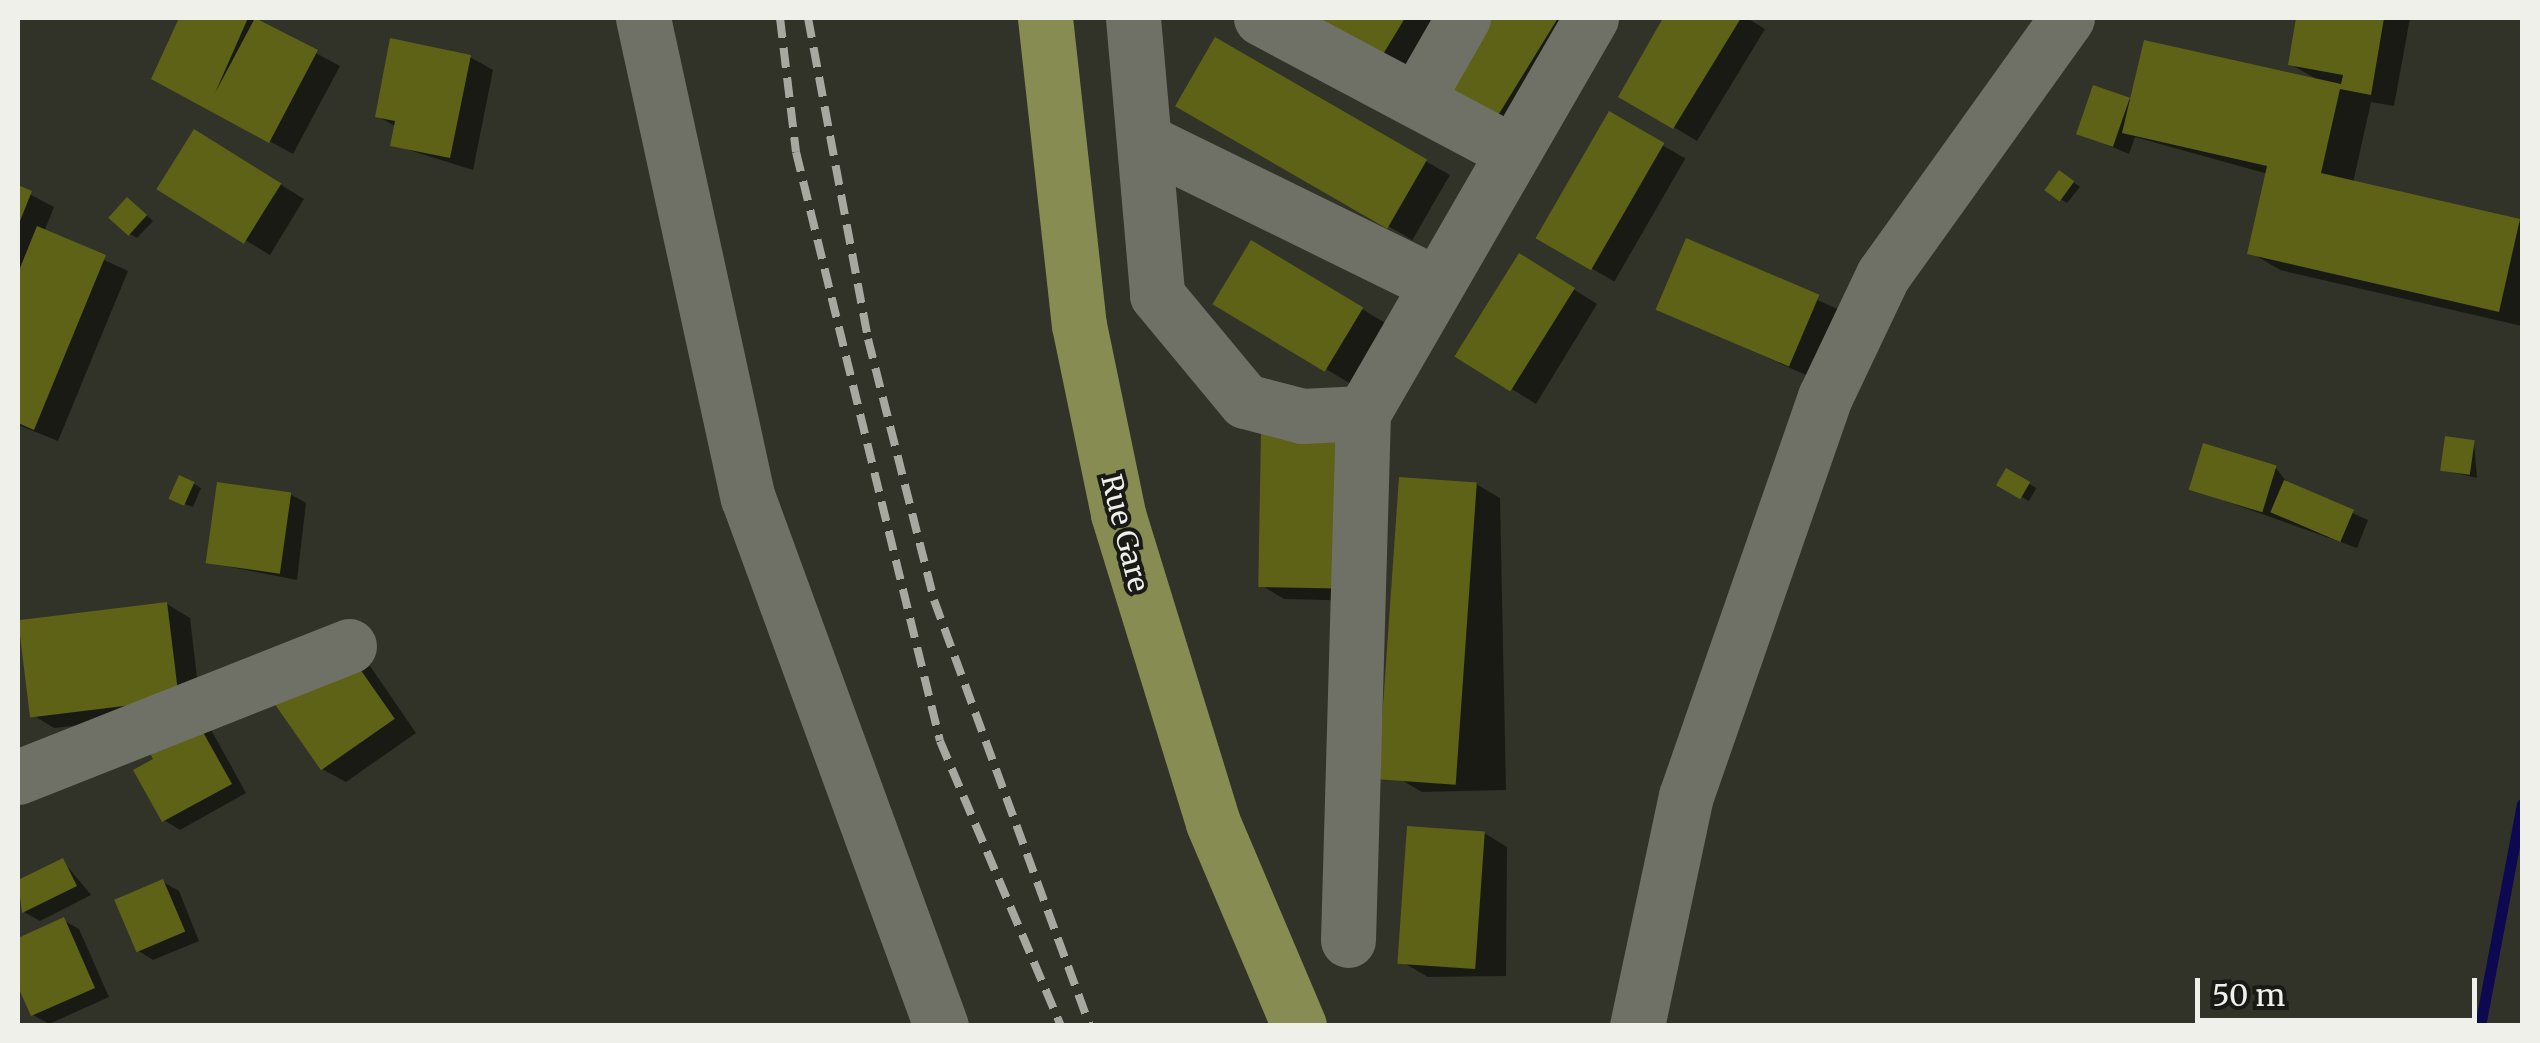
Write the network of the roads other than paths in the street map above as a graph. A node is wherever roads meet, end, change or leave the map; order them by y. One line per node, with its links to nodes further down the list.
1 (643, 18): 17 (street)
2 (1015, 18): 18 (main road, Rue Gare)
3 (1044, 18): 19 (main road, Rue Gare)
4 (1133, 18): 10 (street)
5 (1260, 18): 9 (street)
6 (1462, 18): 9 (street)
7 (1591, 18): 11 (street)
8 (2067, 18): 20 (street)
9 (1416, 100): 11 (street)
10 (1145, 141): 12 (street); 13 (street)
11 (1512, 152): 12 (street)
12 (1437, 284): 13 (street)
13 (1363, 413): 16 (street)
14 (349, 646): 15 (street)
15 (18, 777)
16 (1348, 940)
17 (941, 1026)
18 (1269, 1026)
19 (1300, 1026)
20 (1637, 1026)

